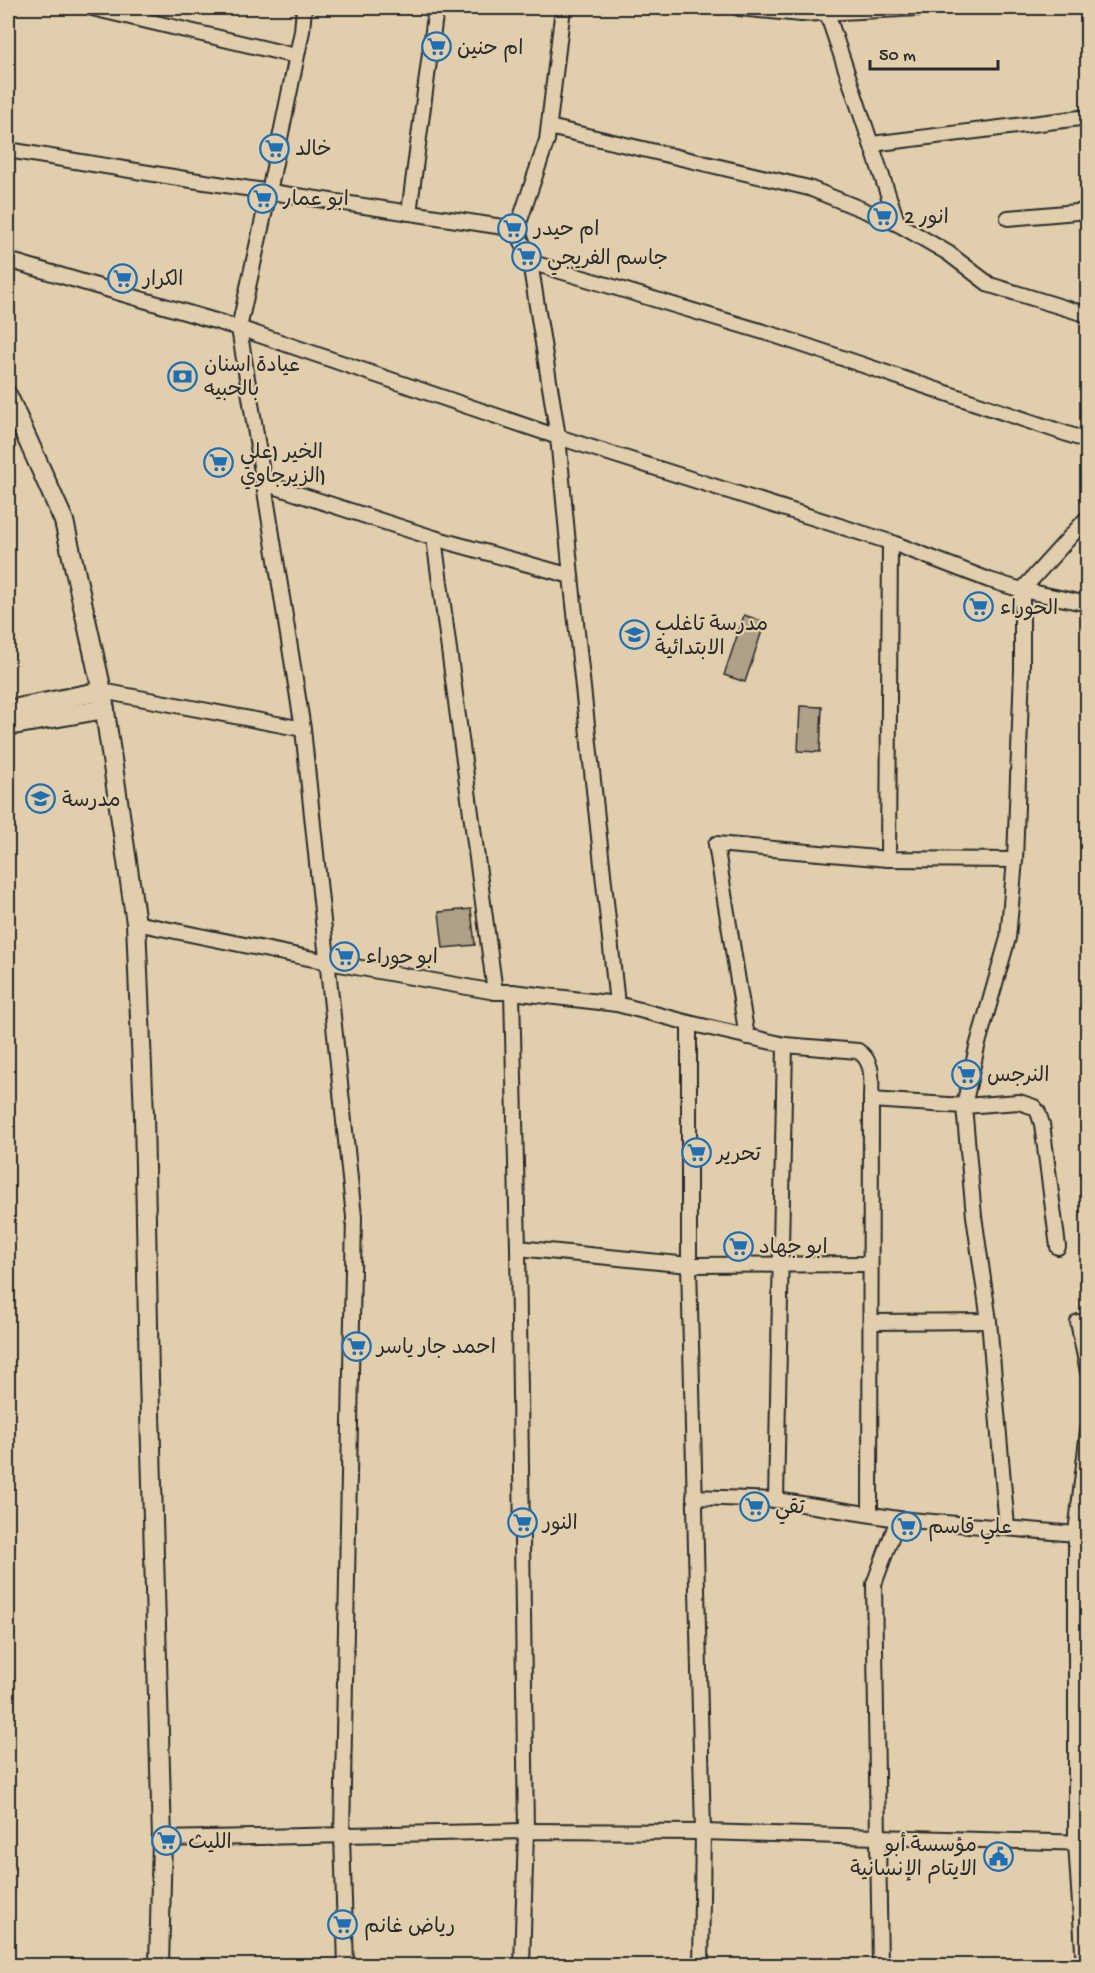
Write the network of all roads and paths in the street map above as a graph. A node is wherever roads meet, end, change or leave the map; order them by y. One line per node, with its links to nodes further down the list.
1 (92, 8): 9 (street)
2 (304, 8): 9 (street)
3 (436, 8): 16 (street)
4 (563, 8): 11 (street)
5 (739, 8): 7 (street)
6 (920, 8): 8 (street)
7 (800, 11): 8 (street)
8 (827, 13): 12 (street)
9 (296, 56): 14 (street)
10 (1088, 117): 12 (street)
11 (549, 127): 18 (street); 19 (street)
12 (872, 144): 18 (street)
13 (8, 150): 14 (street)
14 (269, 192): 16 (street); 23 (street)
15 (1088, 211): 17 (street)
16 (409, 213): 19 (street)
17 (1008, 218)
18 (898, 224): 22 (street)
19 (517, 229): 21 (street)
20 (8, 260): 23 (street)
21 (530, 262): 25 (street); 26 (street)
22 (1088, 315)
23 (239, 328): 25 (street); 27 (street)
24 (8, 396): 34 (street)
25 (558, 437): 30 (street); 31 (street)
26 (1088, 441)
27 (264, 483): 29 (street); 37 (street)
28 (1088, 518): 32 (street)
29 (435, 538): 31 (street); 42 (street)
30 (890, 542): 32 (street); 38 (street)
31 (571, 576): 44 (street)
32 (1022, 590): 33 (street); 39 (street)
33 (1088, 604)
34 (103, 700): 35 (street); 36 (street); 37 (street); 40 (street)
35 (8, 710)
36 (8, 726)
37 (303, 729): 41 (street)
38 (888, 859): 39 (street); 46 (street)
39 (1015, 860): 49 (street)
40 (136, 923): 41 (street); 70 (street)
41 (328, 962): 42 (street); 68 (street)
42 (495, 992): 43 (street)
43 (512, 992): 44 (street); 51 (street)
44 (617, 1004): 45 (street)
45 (689, 1023): 46 (street); 54 (street)
46 (747, 1037): 47 (street)
47 (785, 1045): 48 (street); 52 (street)
48 (871, 1100): 49 (street); 53 (street)
49 (964, 1106): 50 (street); 55 (street)
50 (1058, 1247)
51 (518, 1248): 54 (street); 66 (street)
52 (780, 1264): 53 (street); 54 (street); 61 (street)
53 (869, 1264): 56 (street)
54 (689, 1265): 60 (street)
55 (989, 1321): 56 (street); 64 (street)
56 (872, 1322): 62 (street)
57 (1078, 1322): 58 (street)
58 (1088, 1372)
59 (1088, 1430): 65 (street)
60 (694, 1497): 61 (street); 67 (street)
61 (776, 1500): 62 (street)
62 (870, 1514): 63 (street)
63 (898, 1519): 64 (street); 69 (street)
64 (1007, 1527): 65 (street)
65 (1082, 1534): 71 (street)
66 (526, 1831): 67 (street); 68 (street); 74 (street)
67 (703, 1832): 69 (street); 75 (street)
68 (342, 1836): 70 (street); 73 (street)
69 (878, 1838): 71 (street); 76 (street)
70 (162, 1839): 72 (street)
71 (1082, 1843): 77 (street)
72 (159, 1965)
73 (346, 1965)
74 (522, 1965)
75 (701, 1965)
76 (880, 1965)
77 (1084, 1965)

